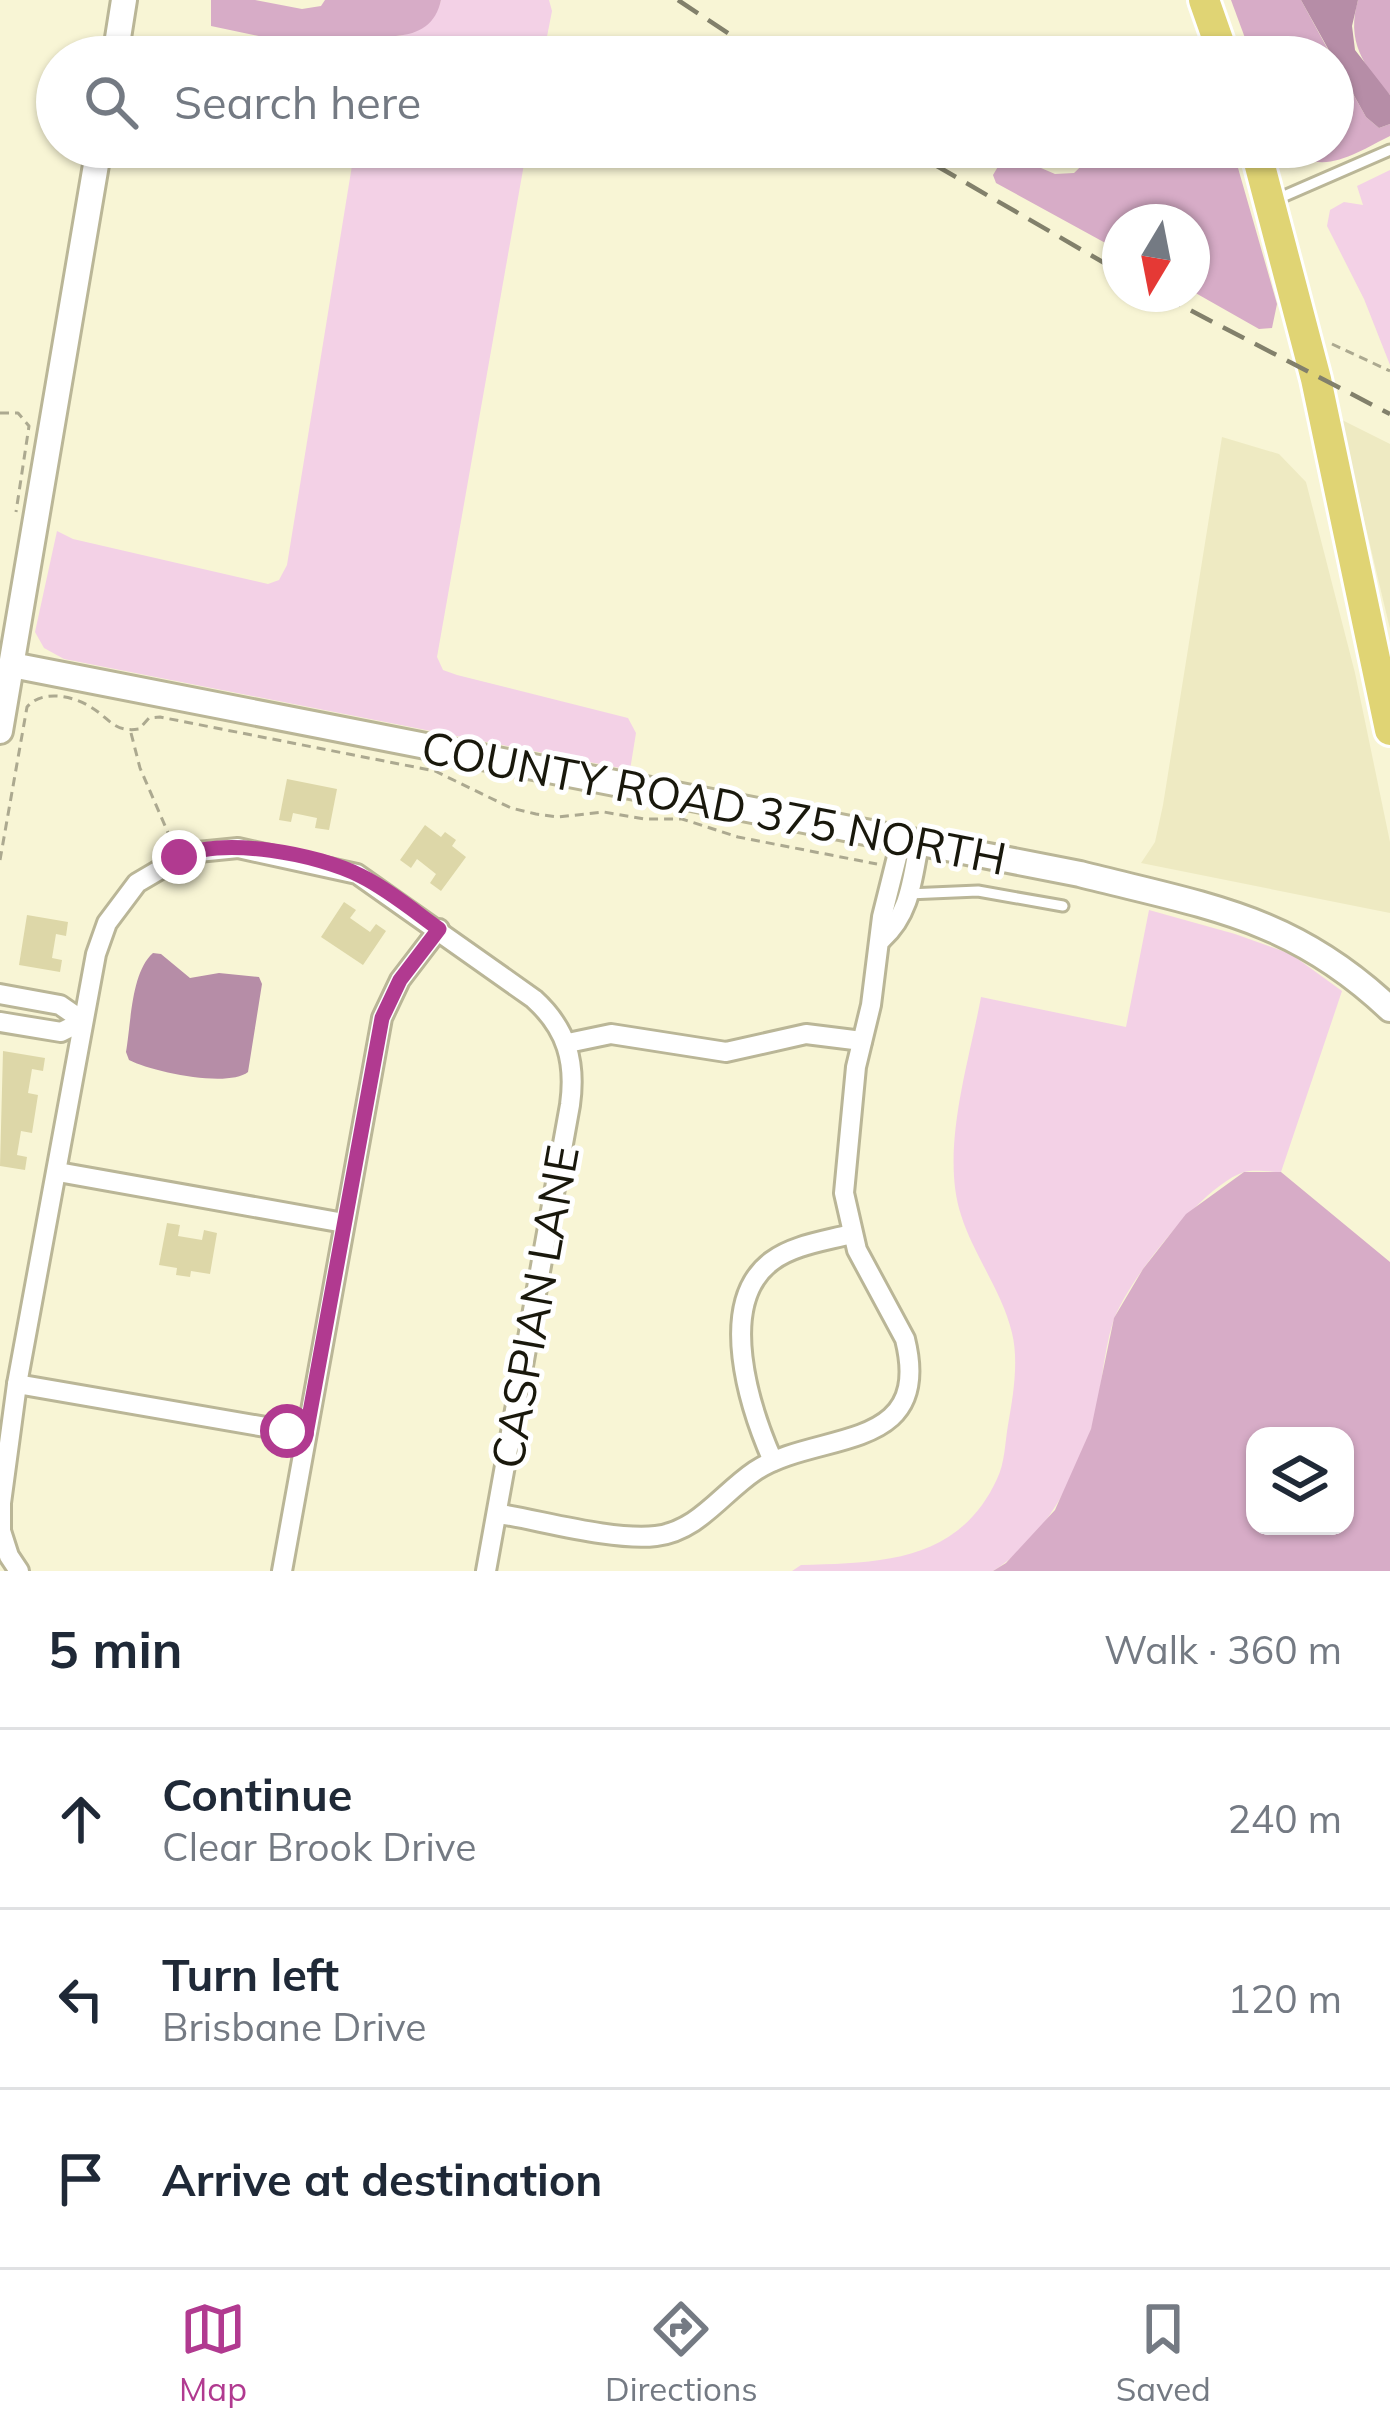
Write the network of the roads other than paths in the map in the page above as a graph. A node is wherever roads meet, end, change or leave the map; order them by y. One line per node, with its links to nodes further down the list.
1 (124, 0): 3 (street)
2 (1204, 0): 4 (main road)
3 (118, 36)
4 (1217, 36)
5 (1390, 150): 6 (lane)
6 (1354, 166)
7 (95, 168): 12 (street)
8 (1261, 168): 10 (main road)
9 (1348, 168): 10 (lane)
10 (1270, 202): 11 (main road)
11 (1381, 644): 13 (main road)
12 (12, 664): 14 (street); 15 (street, COUNTY ROAD 375 NORTH)
13 (1390, 730)
14 (0, 731)
15 (910, 842): 16 (street); 16 (street); 20 (street, COUNTY ROAD 375 NORTH)
16 (900, 892): 17 (lane); 23 (street)
17 (1063, 906)
18 (439, 929): 21 (street); 24 (street); 26 (street)
19 (0, 994): 21 (street)
20 (1390, 1009)
21 (83, 1021): 22 (street); 25 (street)
22 (0, 1022)
23 (862, 1041): 24 (street); 27 (street)
24 (568, 1043): 31 (street, CASPIAN LANE)
25 (58, 1172): 26 (street); 28 (street)
26 (344, 1222): 29 (street)
27 (850, 1234): 30 (street); 30 (street)
28 (17, 1384): 29 (street); 32 (street)
29 (306, 1434): 33 (street)
30 (773, 1461): 31 (street)
31 (500, 1514): 34 (street, CASPIAN LANE)
32 (19, 1571)
33 (282, 1571)
34 (486, 1571)

